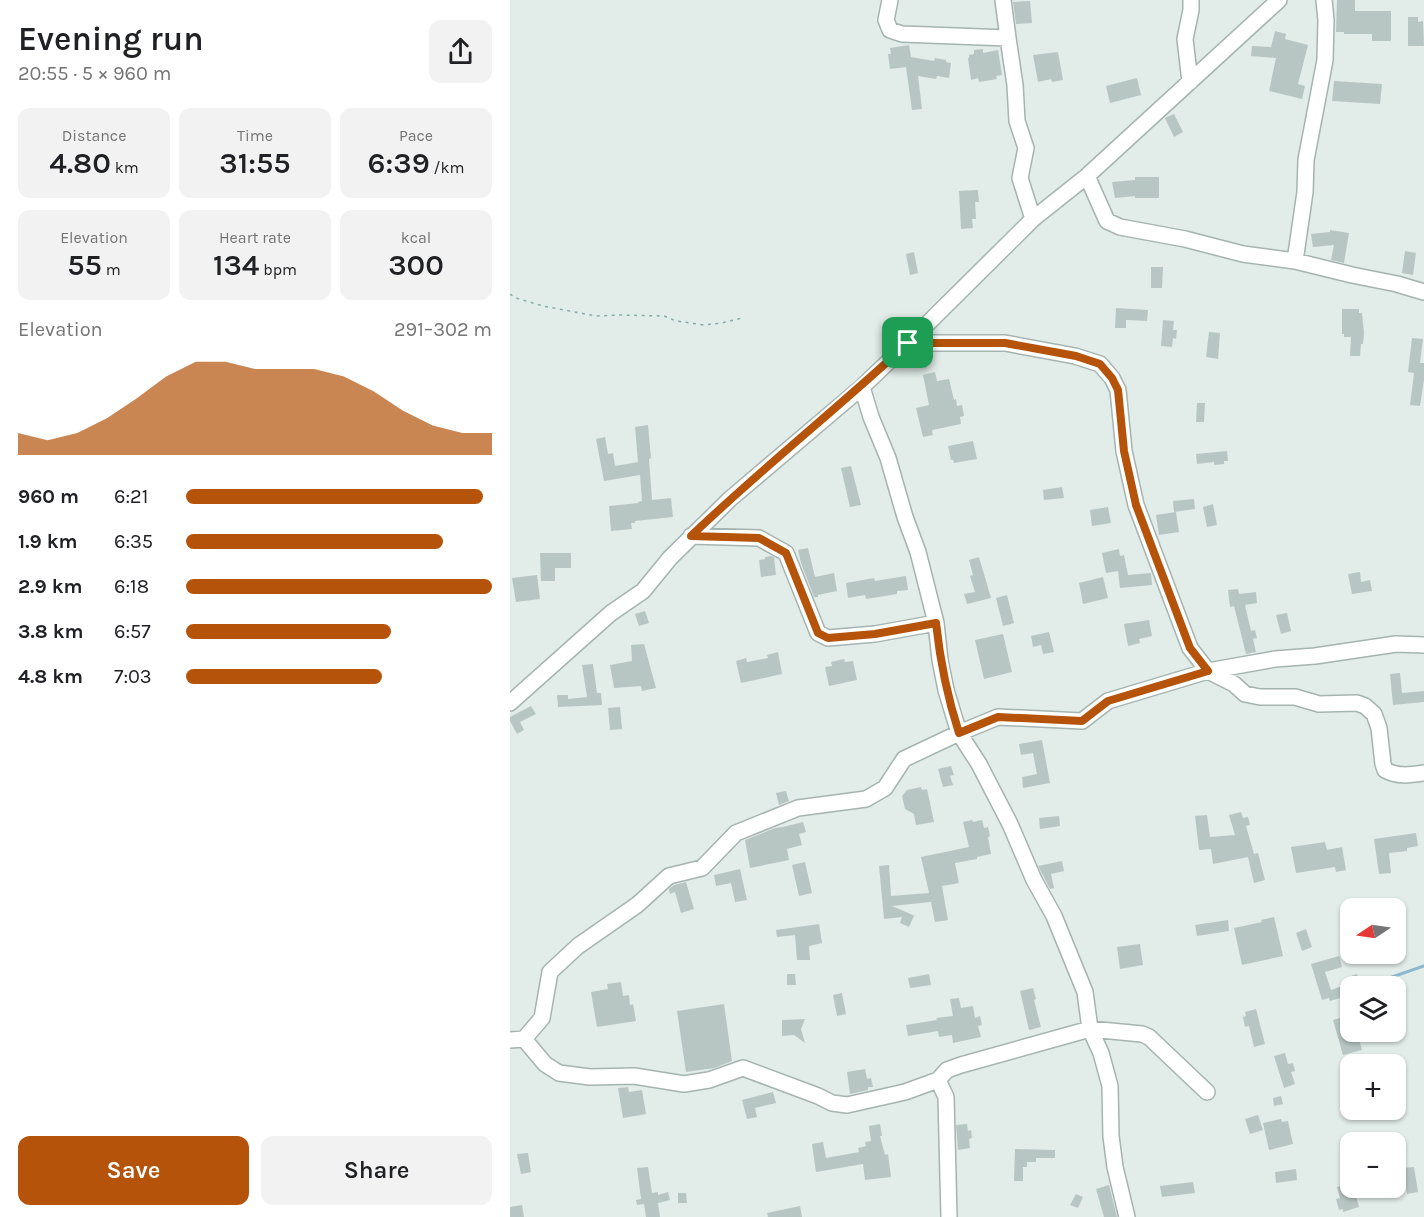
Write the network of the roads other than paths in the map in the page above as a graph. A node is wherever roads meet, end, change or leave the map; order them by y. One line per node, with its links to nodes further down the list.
1 (890, 0): 6 (street)
2 (1004, 0): 6 (street)
3 (1191, 0): 7 (street)
4 (1279, 0): 7 (street)
5 (1324, 0): 10 (street)
6 (1008, 38): 9 (street)
7 (1190, 82): 8 (street)
8 (1087, 176): 9 (street); 10 (street)
9 (1033, 219): 12 (street)
10 (1295, 261): 11 (street)
11 (1424, 292)
12 (908, 343): 13 (street); 17 (street)
13 (862, 387): 14 (street); 15 (street)
14 (691, 536): 15 (street); 18 (street)
15 (936, 623): 19 (street)
16 (1424, 645): 17 (street)
17 (1208, 671): 19 (street); 20 (street)
18 (510, 704)
19 (959, 733): 21 (street); 22 (street)
20 (1424, 773)
21 (1090, 1029): 23 (street); 24 (street); 26 (street)
22 (517, 1039): 23 (street)
23 (938, 1080): 25 (street)
24 (1207, 1092)
25 (949, 1217)
26 (1127, 1217)

